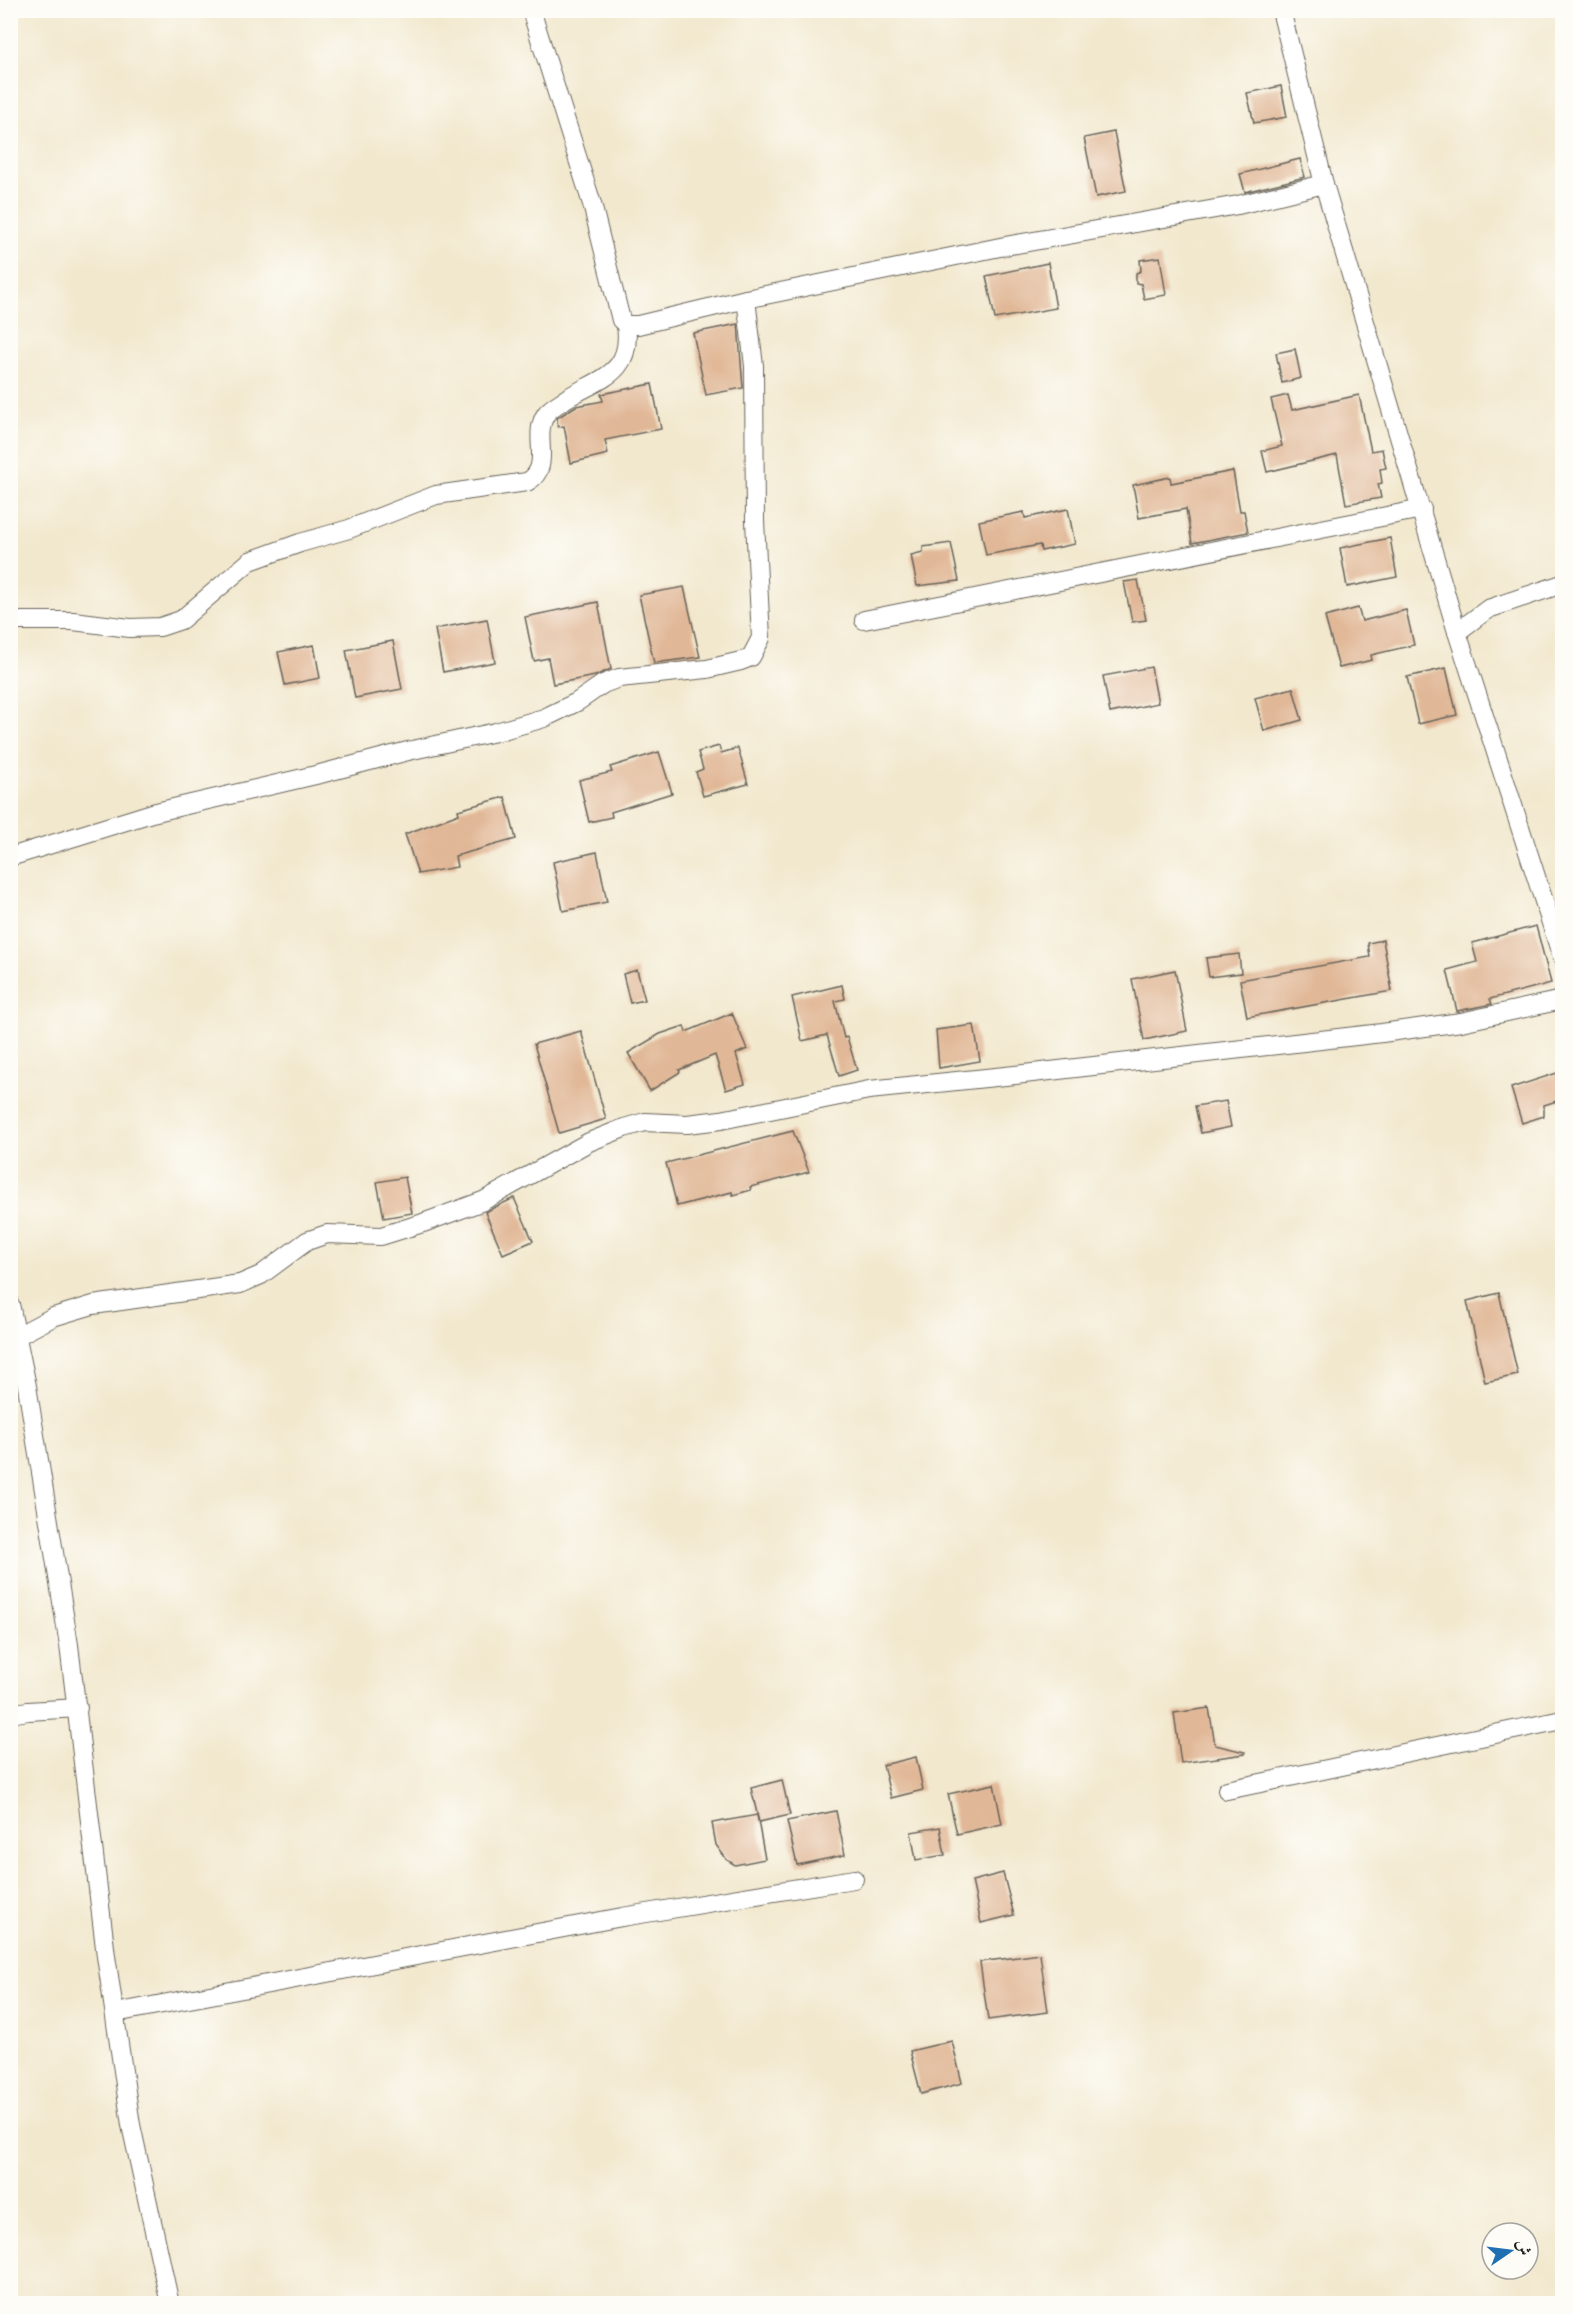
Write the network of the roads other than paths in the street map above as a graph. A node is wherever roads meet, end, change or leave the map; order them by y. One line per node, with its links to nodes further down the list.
1 (531, 10): 5 (street)
2 (1281, 10): 3 (street)
3 (1324, 184): 4 (street); 6 (street)
4 (746, 299): 5 (street); 11 (street)
5 (626, 325): 9 (street)
6 (1422, 509): 8 (street); 10 (street)
7 (1563, 584): 10 (street)
8 (864, 620)
9 (10, 621)
10 (1457, 632): 12 (street)
11 (10, 857)
12 (1563, 957)
13 (1563, 1000): 15 (street)
14 (10, 1304): 15 (street)
15 (17, 1336): 16 (street)
16 (78, 1708): 17 (street); 21 (street)
17 (10, 1714)
18 (1563, 1720): 19 (street)
19 (1227, 1790)
20 (854, 1879): 21 (street)
21 (115, 2013): 22 (street)
22 (170, 2304)

